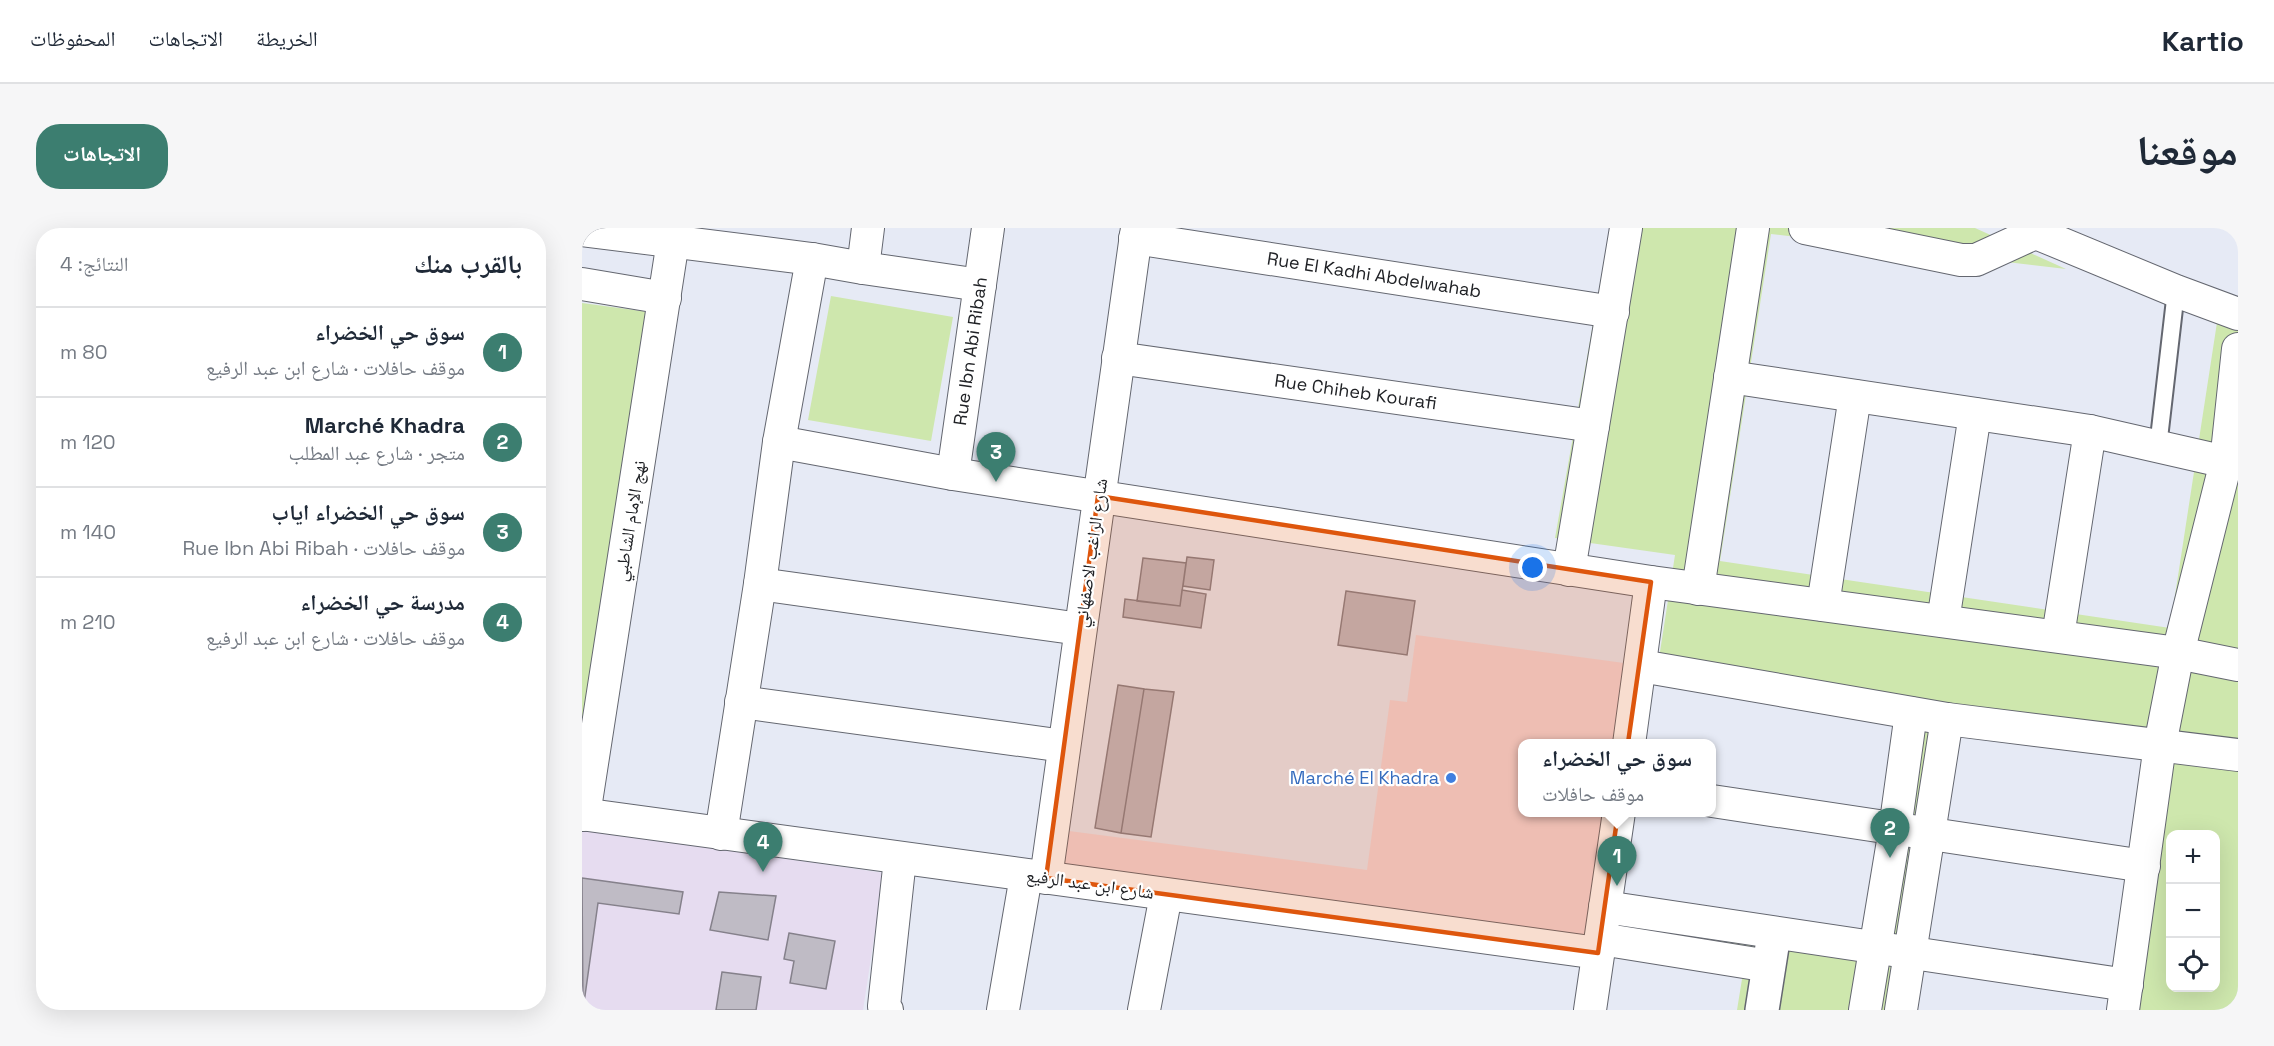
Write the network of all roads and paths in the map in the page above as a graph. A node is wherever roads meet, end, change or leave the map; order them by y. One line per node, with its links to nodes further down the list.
1 (868, 228): 11 (street)
2 (988, 228): 13 (street, Rue Ibn Abi Ribah)
3 (1626, 228): 16 (street)
4 (1753, 228): 20 (street)
5 (1804, 228): 7 (street)
6 (582, 230): 9 (street)
7 (2032, 230): 14 (street)
8 (1136, 233): 16 (street, Rue El Kadhi Abdelwahab); 19 (street, شارع الراغب الاصفهاني)
9 (674, 235): 10 (street); 15 (street, نهج الإمام الشاطبي)
10 (812, 259): 11 (street); 25 (street)
11 (863, 268): 13 (street)
12 (582, 284): 15 (street)
13 (980, 285): 28 (street, Rue Ibn Abi Ribah)
14 (2176, 291): 17 (street); 26 (lane)
15 (665, 298): 49 (street, نهج الإمام الشاطبي)
16 (1613, 312): 23 (street)
17 (2238, 314)
18 (2238, 349): 27 (street)
19 (1118, 358): 23 (street, Rue Chiheb Kourafi); 29 (street, شارع الراغب الاصفهاني)
20 (1730, 378): 21 (street); 33 (street)
21 (1855, 396): 22 (street); 34 (street)
22 (1975, 414): 24 (street); 35 (street)
23 (1593, 426): 30 (street)
24 (2090, 432): 26 (street); 37 (street)
25 (779, 442): 28 (street); 32 (street)
26 (2158, 447): 27 (street)
27 (2226, 462): 38 (street)
28 (953, 474): 29 (street)
29 (1098, 496): 30 (street); 36 (street, شارع الراغب الاصفهاني)
30 (1569, 570): 31 (street)
31 (1652, 582): 33 (street); 40 (street)
32 (760, 584): 36 (street); 41 (street)
33 (1698, 589): 34 (street)
34 (1823, 605): 35 (street)
35 (1943, 621): 37 (street)
36 (1080, 629): 46 (street, شارع الراغب الاصفهاني)
37 (2058, 636): 38 (street)
38 (2178, 653): 39 (street); 45 (street)
39 (2238, 665)
40 (1641, 666): 42 (street); 44 (street)
41 (741, 702): 46 (street); 53 (street)
42 (1911, 713): 43 (street); 51 (street)
43 (1947, 719): 45 (street); 52 (street)
44 (1630, 739)
45 (2160, 745): 47 (street); 55 (street)
46 (1064, 746): 56 (street, شارع الراغب الاصفهاني)
47 (2238, 755)
48 (1716, 802): 51 (street)
49 (583, 815): 53 (street, شارع ابن عبد الرفيع)
50 (1618, 817): 58 (street)
51 (1895, 829): 52 (street); 61 (street)
52 (1928, 833): 55 (street); 62 (street)
53 (721, 834): 54 (street, شارع ابن عبد الرفيع)
54 (900, 859): 56 (street, شارع ابن عبد الرفيع); 65 (street)
55 (2144, 866): 64 (street)
56 (1036, 877): 57 (street, شارع ابن عبد الرفيع); 66 (street, شارع الراغب الاصفهاني)
57 (1166, 895): 60 (street, شارع ابن عبد الرفيع); 67 (street)
58 (1605, 907): 59 (street); 60 (street)
59 (1774, 934): 61 (street); 63 (street)
60 (1600, 946): 63 (street, شارع ابن عبد الرفيع); 68 (street)
61 (1875, 948): 62 (street); 70 (street)
62 (1910, 952): 64 (street); 71 (street)
63 (1769, 966): 69 (street)
64 (2125, 997)
65 (887, 1010)
66 (1004, 1010)
67 (1144, 1010)
68 (1590, 1010)
69 (1762, 1010)
70 (1865, 1010)
71 (1901, 1010)

